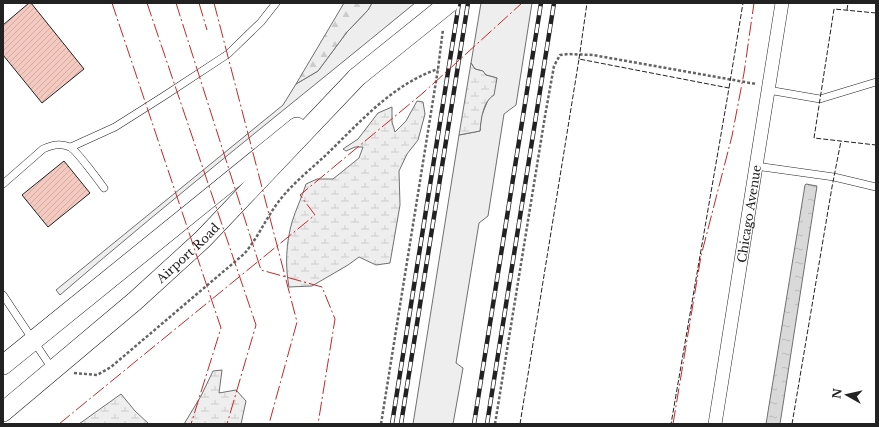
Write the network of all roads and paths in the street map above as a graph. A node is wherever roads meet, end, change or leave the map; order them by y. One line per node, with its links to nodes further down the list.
1 (276, 3): 9 (lane)
2 (449, 3): 6 (main road, Airport Road, bridge)
3 (782, 3): 8 (street, Chicago Avenue)
4 (443, 25): 5 (path)
5 (438, 69): 17 (path); 19 (path)
6 (357, 78): 15 (main road, Airport Road); 17 (main road, Airport Road)
7 (876, 82): 8 (lane)
8 (768, 88): 10 (street, Chicago Avenue); 20 (path)
9 (71, 147): 11 (lane); 13 (lane)
10 (756, 166): 12 (lane); 21 (street, Chicago Avenue)
11 (3, 184)
12 (876, 187)
13 (104, 188)
14 (3, 295): 15 (lane)
15 (33, 341): 16 (main road, Airport Road); 17 (lane)
16 (3, 365)
17 (54, 370): 18 (main road, Airport Road)
18 (3, 412)
19 (381, 424)
20 (495, 424)
21 (715, 424)

